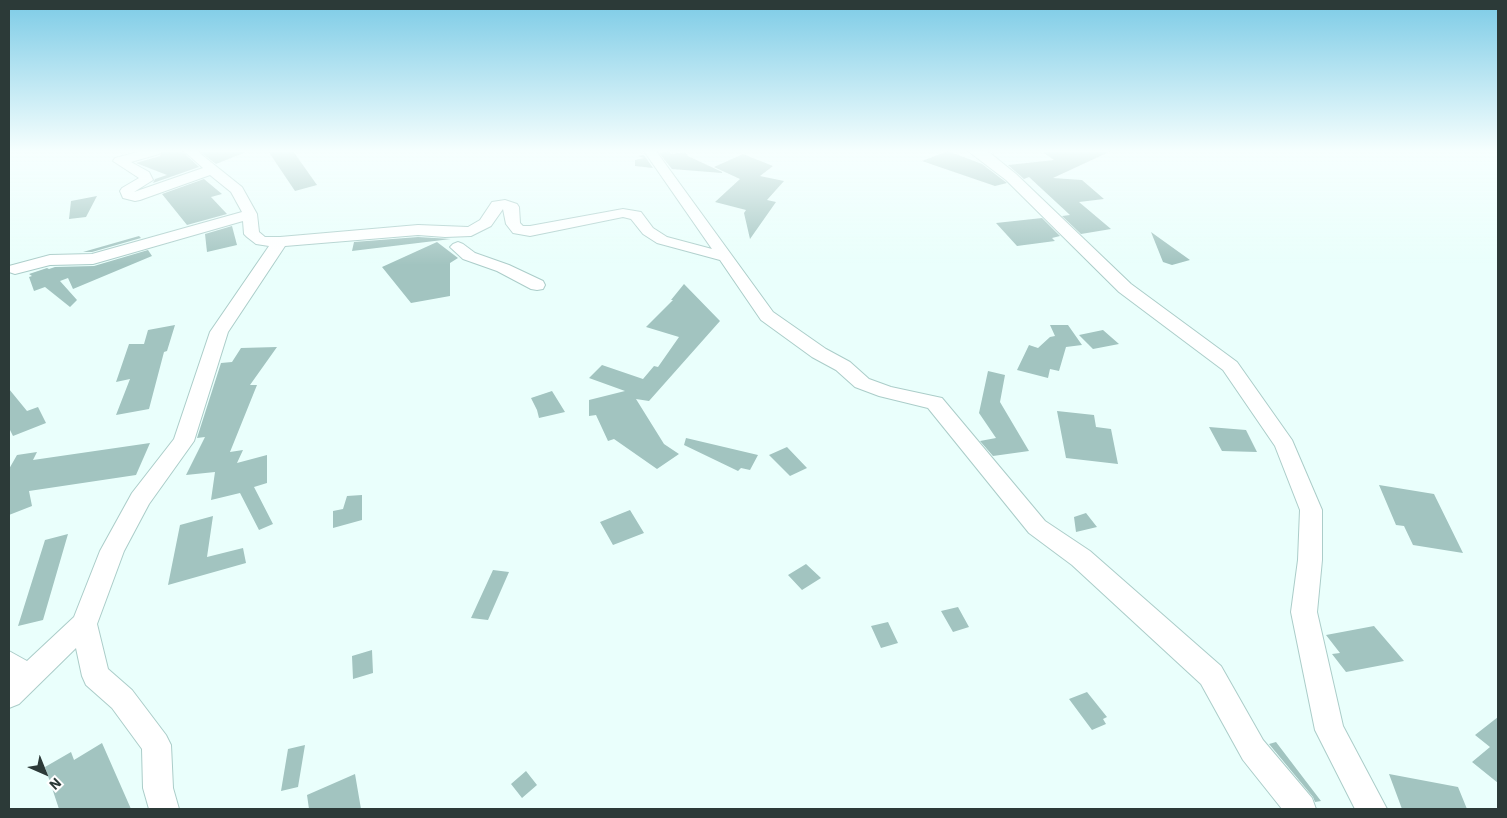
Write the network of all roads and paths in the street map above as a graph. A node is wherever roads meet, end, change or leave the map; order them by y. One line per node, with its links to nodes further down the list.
1 (129, 189): 2 (street)
2 (156, 189)
3 (235, 189): 6 (street)
4 (677, 189): 11 (street)
5 (1024, 189): 18 (street)
6 (250, 214): 8 (street); 12 (street)
7 (445, 232): 8 (street); 9 (street); 11 (street)
8 (280, 242): 14 (street)
9 (458, 247): 10 (street); 13 (street)
10 (495, 249)
11 (725, 257): 17 (street)
12 (15, 269)
13 (537, 285)
14 (84, 624): 15 (street); 16 (street)
15 (15, 678)
16 (164, 809)
17 (1301, 809)
18 (1372, 809)

